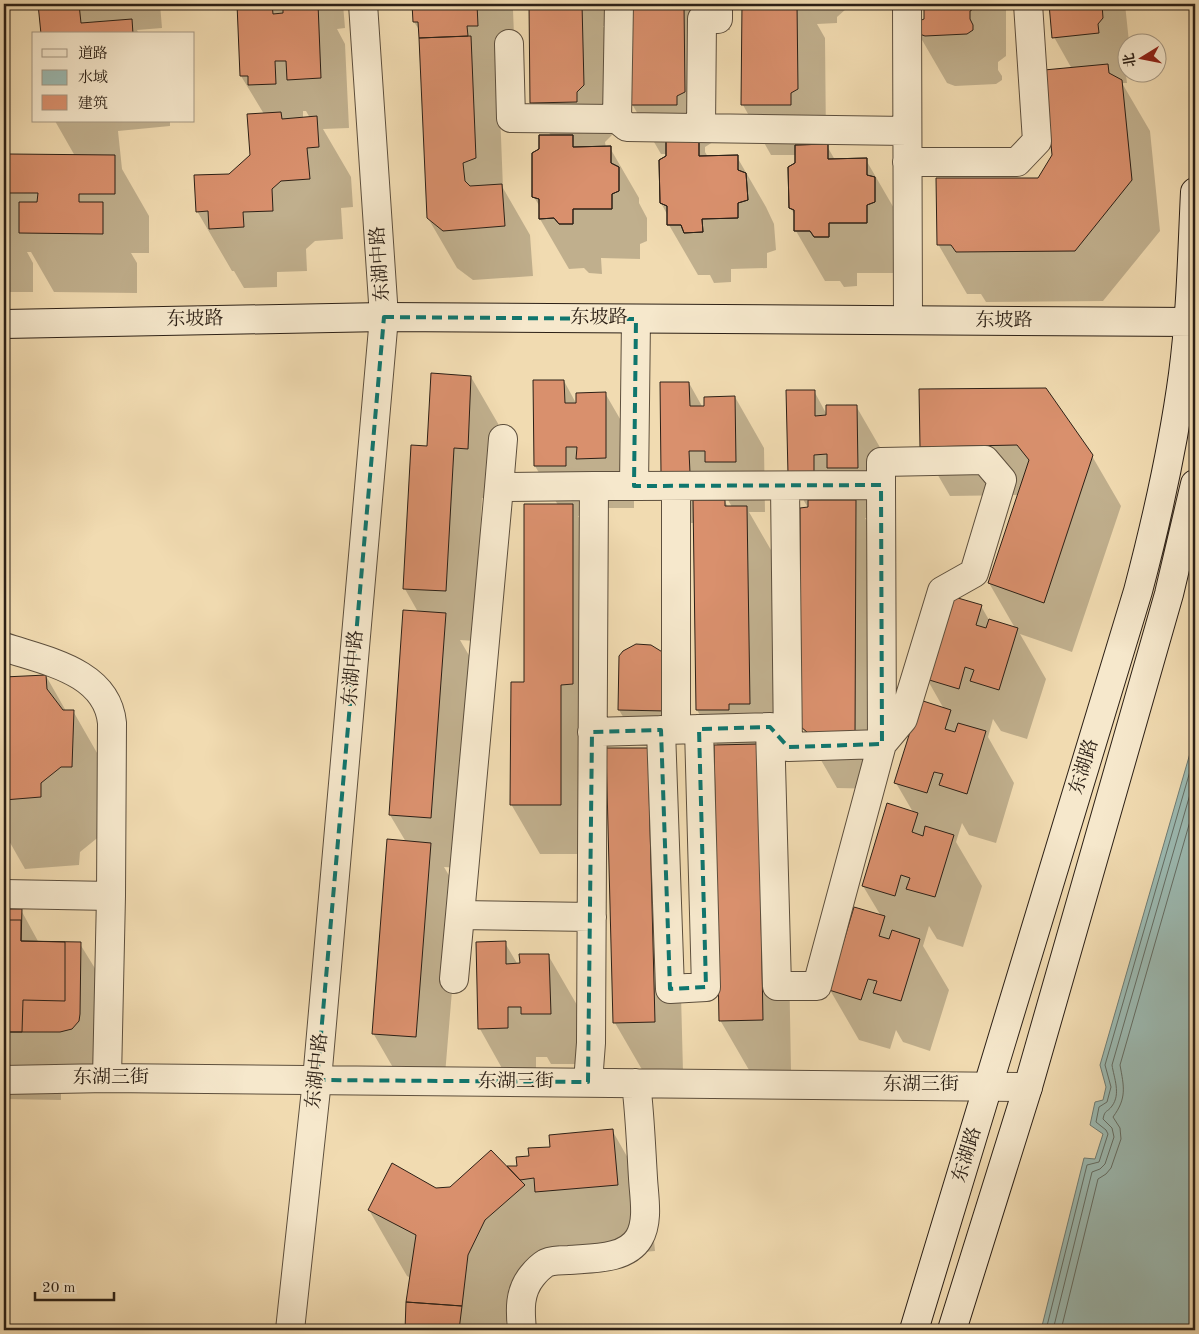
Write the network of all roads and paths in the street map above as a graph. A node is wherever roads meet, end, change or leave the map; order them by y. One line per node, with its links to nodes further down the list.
1 (363, 4): 12 (street, 东湖中路)
2 (619, 4): 7 (street)
3 (718, 4): 8 (street)
4 (907, 4): 9 (street)
5 (1028, 4): 10 (street)
6 (510, 44): 7 (street)
7 (617, 119): 8 (street)
8 (701, 128): 9 (street)
9 (907, 131): 10 (street)
10 (907, 162): 14 (street)
11 (1195, 192): 15 (street, 东湖路)
12 (384, 317): 13 (street, 东坡路); 16 (street, 东坡路); 38 (street, 东湖中路)
13 (636, 319): 14 (street, 东坡路); 21 (street)
14 (908, 320): 15 (street, 东坡路)
15 (1192, 322): 41 (street, 东湖路)
16 (4, 324)
17 (503, 439): 24 (street)
18 (1195, 484): 42 (street, 东湖路)
19 (882, 485): 23 (street); 29 (street); 29 (street)
20 (594, 486): 21 (street); 24 (street); 28 (street)
21 (634, 486): 22 (street)
22 (676, 486): 23 (street); 27 (street)
23 (785, 486): 30 (street)
24 (499, 487): 33 (street)
25 (4, 647): 32 (street)
26 (770, 727): 27 (street); 29 (street); 30 (street)
27 (679, 729): 27 (street); 28 (street)
28 (592, 732): 34 (street)
29 (882, 744): 30 (street)
30 (788, 747)
31 (4, 894): 32 (street)
32 (111, 896): 36 (street)
33 (460, 915): 34 (street); 35 (street)
34 (592, 917): 39 (street)
35 (454, 979)
36 (107, 1078): 37 (street, 东湖三街); 38 (street, 东湖三街)
37 (4, 1080)
38 (317, 1080): 39 (street, 东湖三街); 43 (street, 东湖中路)
39 (588, 1082): 40 (street, 东湖三街)
40 (636, 1083): 41 (street, 东湖三街); 44 (street)
41 (989, 1086): 42 (street, 东湖三街); 45 (street, 东湖路)
42 (1028, 1087): 46 (street, 东湖路)
43 (290, 1330)
44 (522, 1330)
45 (914, 1330)
46 (952, 1330)

